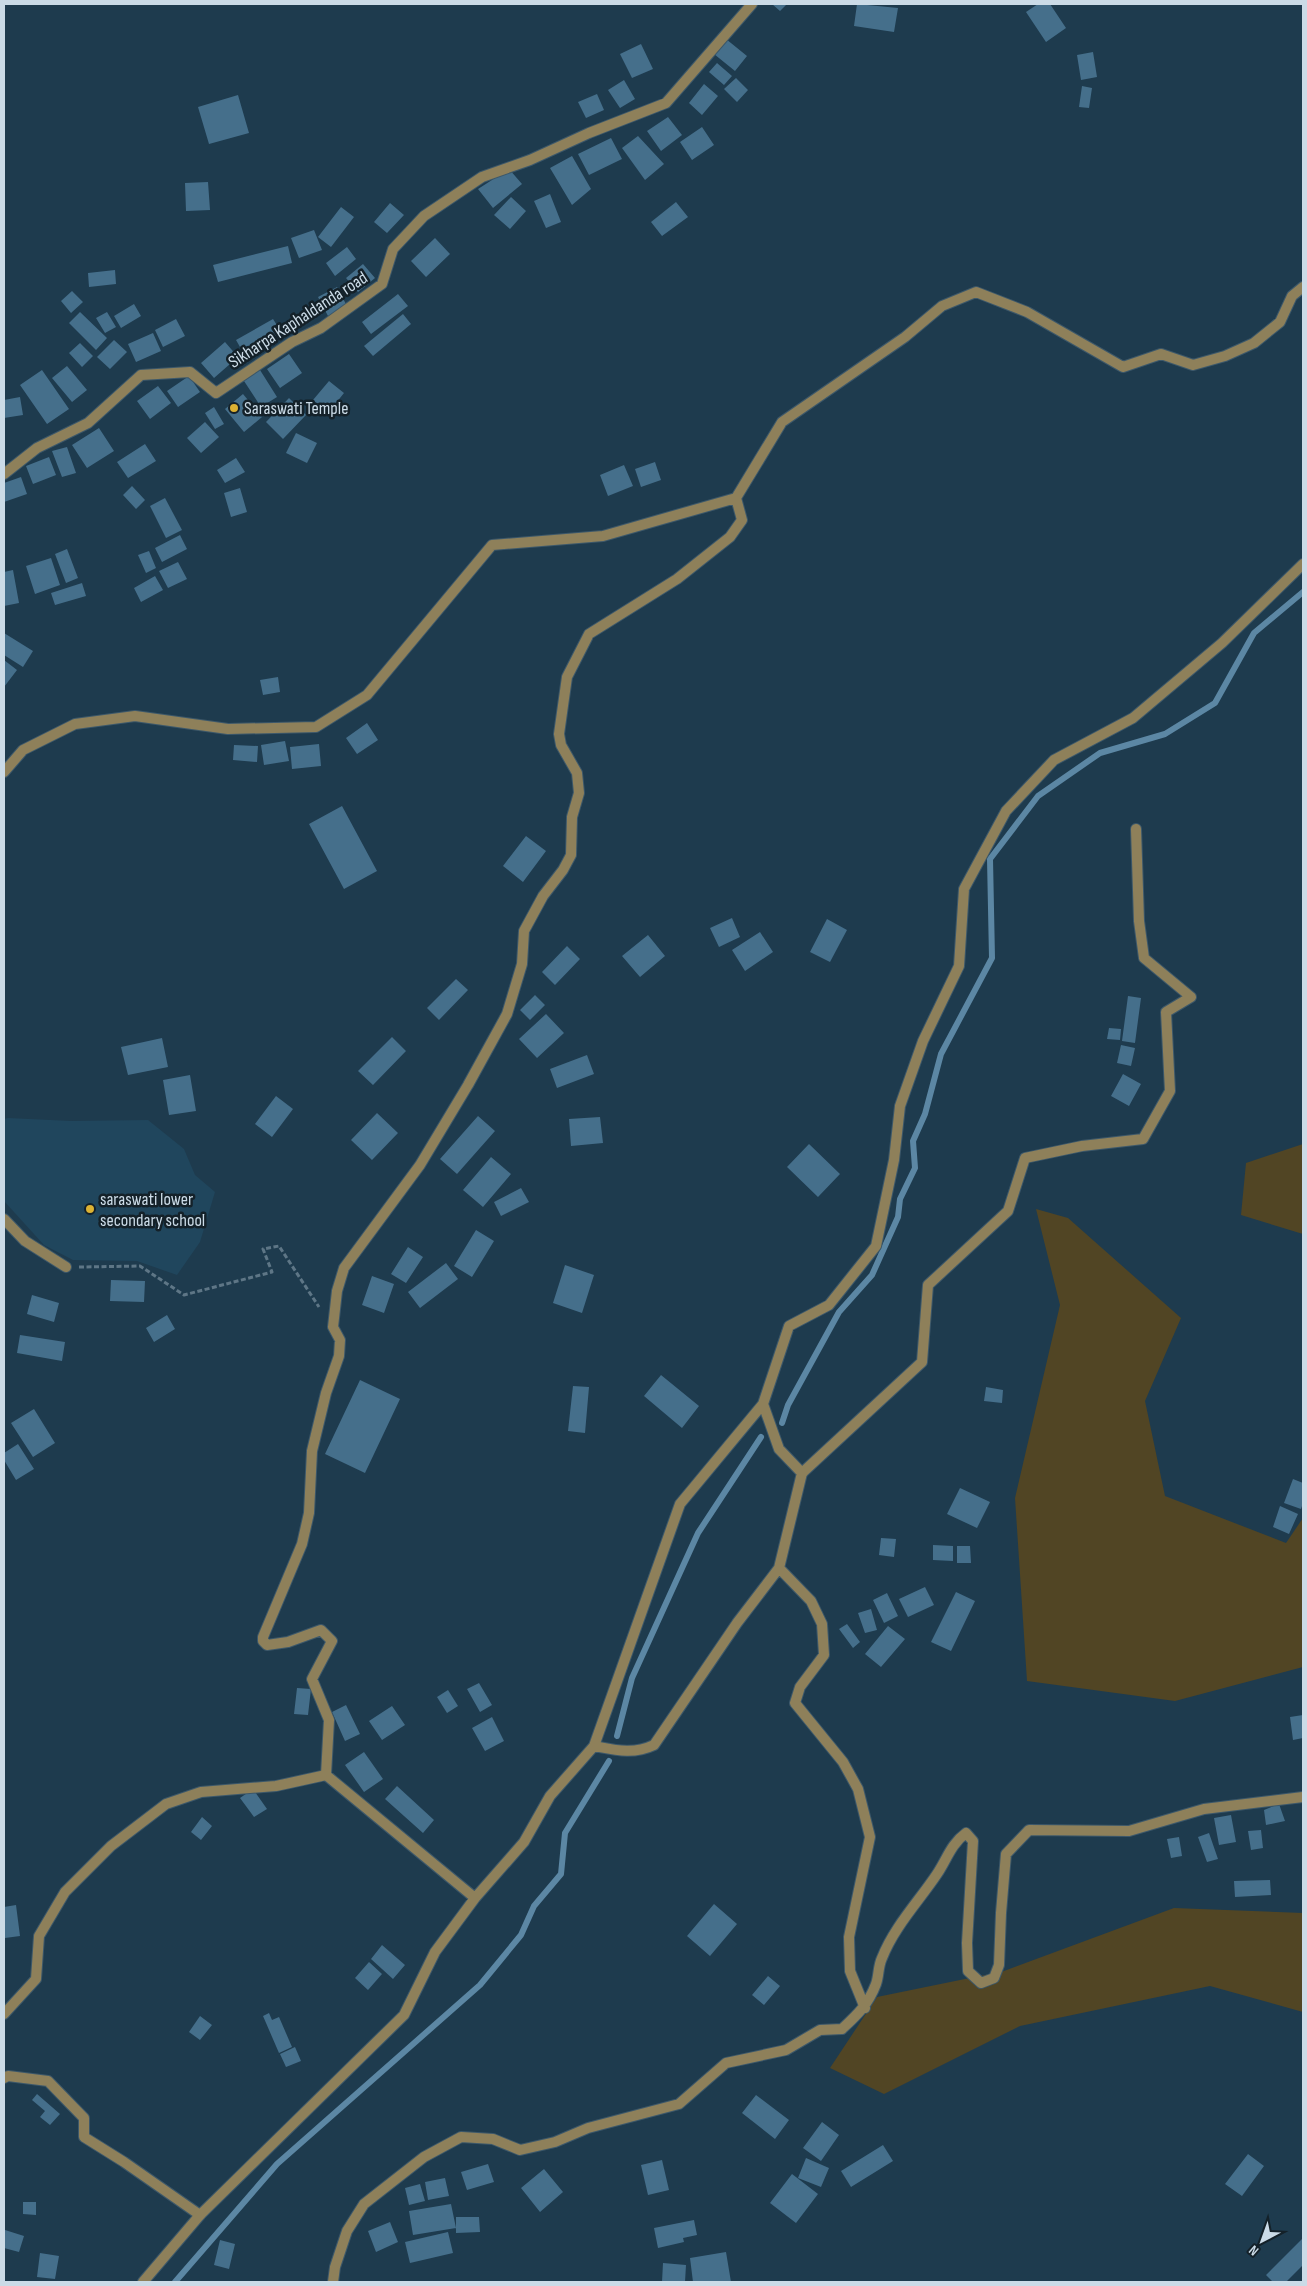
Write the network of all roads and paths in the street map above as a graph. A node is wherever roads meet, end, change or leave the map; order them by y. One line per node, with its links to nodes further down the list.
1 (752, 4): 3 (street, Sikharpa Kaphaldanda road)
2 (1303, 287): 4 (street)
3 (4, 474)
4 (736, 498): 6 (street); 10 (street)
5 (1303, 564): 11 (street)
6 (4, 772)
7 (1136, 829): 12 (street)
8 (4, 1219): 9 (street)
9 (66, 1267): 10 (path)
10 (332, 1327): 15 (street)
11 (763, 1404): 12 (street); 14 (street)
12 (802, 1473): 13 (street)
13 (779, 1568): 14 (street); 18 (street)
14 (594, 1746): 17 (street)
15 (326, 1775): 17 (street); 19 (street)
16 (1303, 1796): 18 (street)
17 (475, 1898): 21 (street)
18 (865, 2008): 22 (street)
19 (4, 2014)
20 (4, 2078): 21 (street)
21 (200, 2215): 23 (street)
22 (335, 2267): 24 (street); 25 (street)
23 (143, 2282)
24 (333, 2282)
25 (337, 2282)

